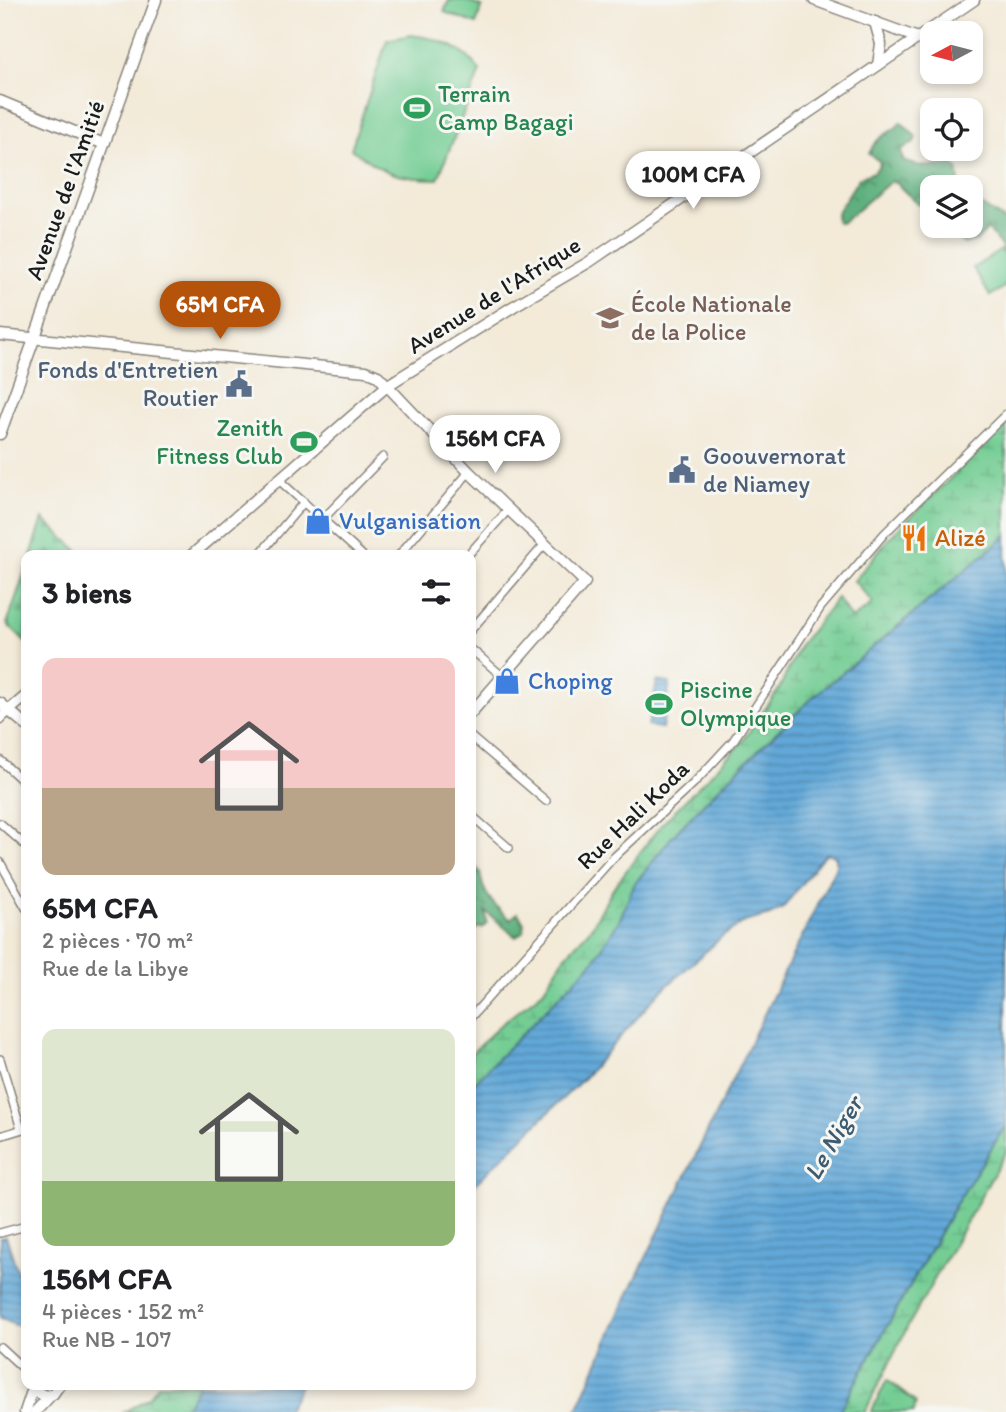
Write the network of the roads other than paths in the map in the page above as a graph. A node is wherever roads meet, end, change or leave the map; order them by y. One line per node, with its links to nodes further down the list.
1 (156, 0): 10 (main road, Avenue de l'Amitié)
2 (814, 0): 4 (main road)
3 (974, 0): 6 (main road, Avenue de l'Afrique)
4 (875, 22): 5 (main road); 8 (main road)
5 (890, 28): 6 (main road); 7 (main road)
6 (918, 38): 7 (main road, Avenue de l'Afrique)
7 (897, 52): 8 (main road, Avenue de l'Afrique)
8 (878, 65): 13 (main road, Avenue de l'Afrique)
9 (0, 101): 10 (main road)
10 (104, 144): 12 (main road, Avenue de l'Amitié)
11 (0, 335): 12 (main road)
12 (34, 339): 13 (main road); 15 (main road, Avenue de l'Amitié)
13 (388, 385): 17 (main road); 18 (main road, Avenue de l'Afrique)
14 (1006, 414): 47 (street, Rue Hali Koda)
15 (0, 433)
16 (383, 457): 21 (street)
17 (470, 472): 20 (main road); 28 (street)
18 (280, 481): 19 (street); 24 (main road, Avenue de l'Afrique)
19 (304, 502): 21 (street); 25 (street)
20 (508, 509): 22 (main road); 29 (street)
21 (323, 519): 23 (street)
22 (544, 545): 30 (street); 32 (main road)
23 (353, 547): 26 (street); 27 (street)
24 (198, 550)
25 (263, 550)
26 (350, 550)
27 (356, 550)
28 (403, 550)
29 (472, 550)
30 (476, 624)
31 (476, 653): 32 (street)
32 (502, 676): 34 (main road)
33 (21, 699): 35 (main road)
34 (476, 707)
35 (3, 711): 36 (main road)
36 (21, 722)
37 (476, 741): 40 (street)
38 (0, 760): 39 (street)
39 (21, 779)
40 (546, 801)
41 (476, 819): 44 (street)
42 (0, 823): 43 (street)
43 (21, 842)
44 (509, 848)
45 (0, 862): 46 (street)
46 (21, 899)
47 (476, 1011)
48 (0, 1059): 49 (street)
49 (21, 1120)
50 (21, 1130): 51 (street)
51 (0, 1136)
52 (21, 1227): 53 (street)
53 (0, 1233)
54 (0, 1347): 55 (street)
55 (21, 1365)
56 (40, 1390): 57 (main road); 58 (main road); 59 (main road)
57 (58, 1390)
58 (26, 1412)
59 (35, 1412)

